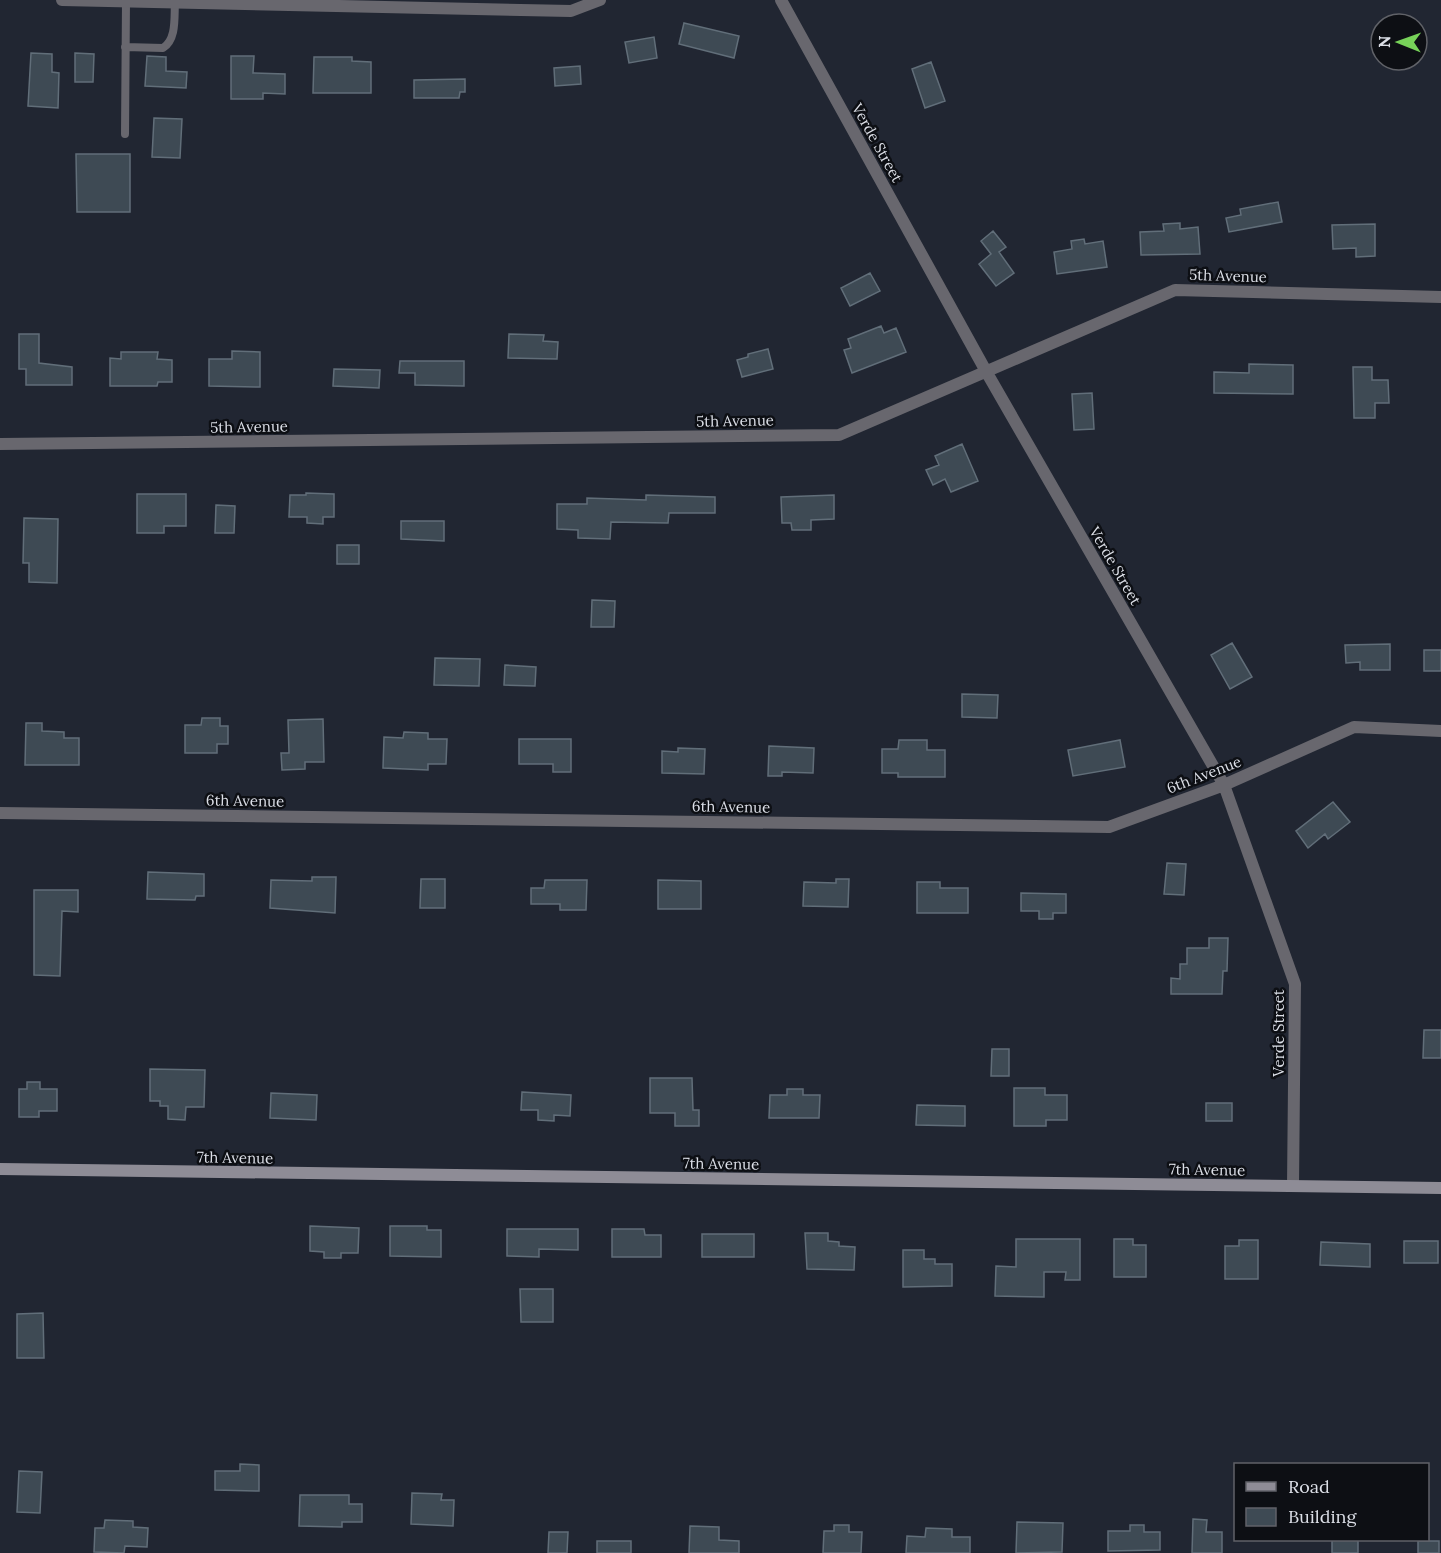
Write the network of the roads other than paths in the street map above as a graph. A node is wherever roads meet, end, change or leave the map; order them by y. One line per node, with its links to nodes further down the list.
1 (62, 0): 4 (street)
2 (600, 0): 5 (street)
3 (781, 0): 9 (street, Verde Street)
4 (126, 1): 5 (street); 6 (lane)
5 (175, 2): 6 (lane)
6 (125, 47): 7 (lane)
7 (125, 134)
8 (1441, 297): 9 (street, 5th Avenue)
9 (987, 373): 10 (street, 5th Avenue); 12 (street, Verde Street)
10 (0, 444)
11 (1441, 731): 12 (street, 6th Avenue)
12 (1224, 785): 13 (street, 6th Avenue); 15 (street, Verde Street)
13 (0, 813)
14 (0, 1169): 15 (street, 7th Avenue)
15 (1293, 1186): 16 (street, 7th Avenue)
16 (1441, 1188)

